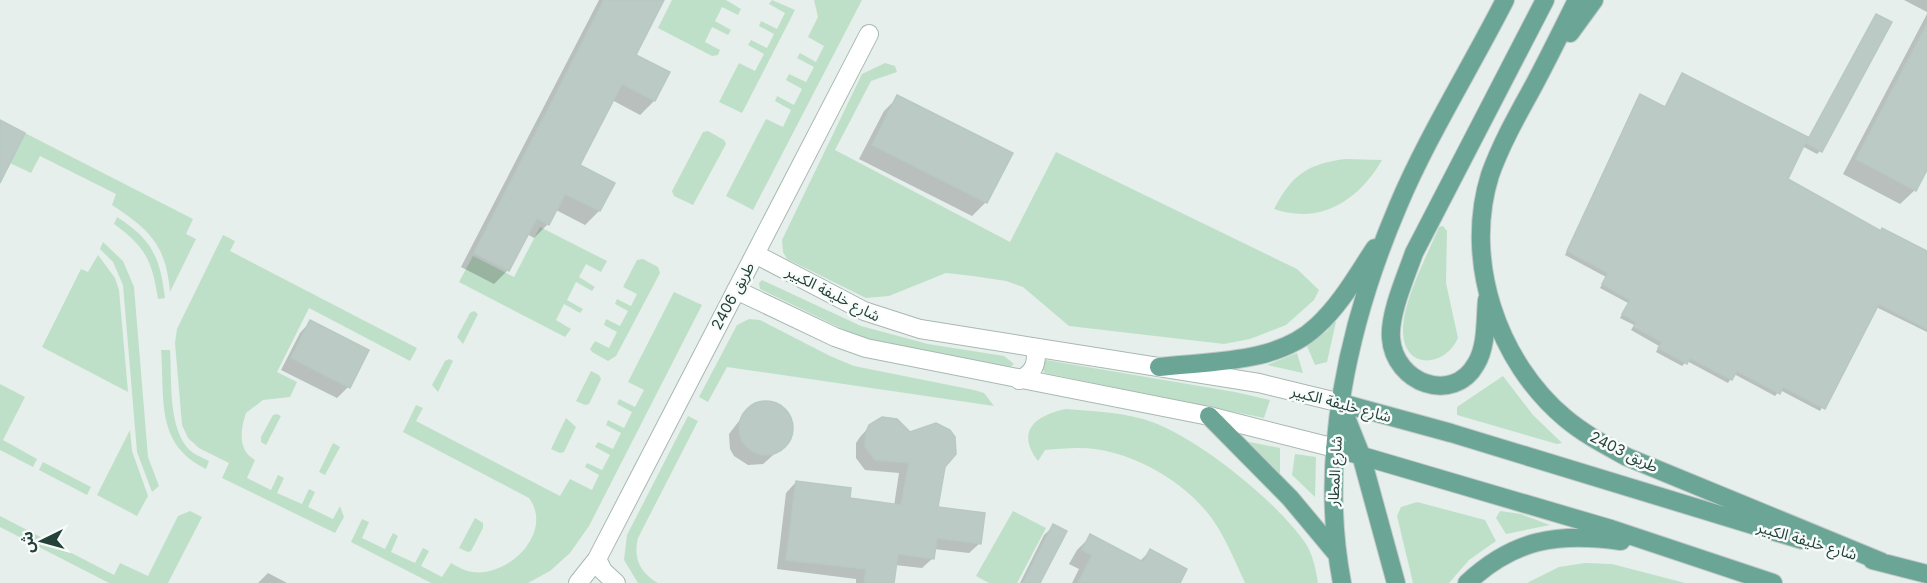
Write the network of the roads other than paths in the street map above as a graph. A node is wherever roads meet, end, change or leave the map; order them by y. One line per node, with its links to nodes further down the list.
1 (1506, 0): 7 (main road)
2 (1545, 0): 10 (main road)
3 (1577, 0): 6 (main road, طريق 2403)
4 (1594, 0): 6 (main road)
5 (869, 34): 8 (street, طريق 2406)
6 (1542, 70): 10 (main road, طريق 2403)
7 (1389, 227): 12 (main road); 14 (main road)
8 (755, 254): 9 (street, طريق 2406); 11 (street, شارع خليفة الكبير)
9 (736, 290): 13 (street); 20 (street, طريق 2406)
10 (1488, 292): 21 (main road, طريق 2403)
11 (1035, 348): 12 (street, شارع خليفة الكبير); 13 (street)
12 (1159, 367): 14 (street, شارع خليفة الكبير)
13 (1019, 380): 15 (street)
14 (1341, 403): 16 (main road, شارع المطار); 17 (main road, شارع المطار); 21 (main road, شارع خليفة الكبير)
15 (1209, 416): 16 (street); 19 (main road)
16 (1335, 448): 17 (main road); 19 (main road, شارع المطار)
17 (1361, 455): 18 (main road); 26 (main road, شارع المطار)
18 (1664, 547): 27 (main road); 28 (main road)
19 (1336, 553): 25 (main road, شارع المطار)
20 (597, 559): 23 (street, طريق 2406); 24 (street)
21 (1882, 562): 22 (main road, شارع خليفة الكبير)
22 (1927, 574)
23 (579, 583)
24 (615, 583)
25 (1342, 583)
26 (1396, 583)
27 (1467, 583)
28 (1773, 583)

